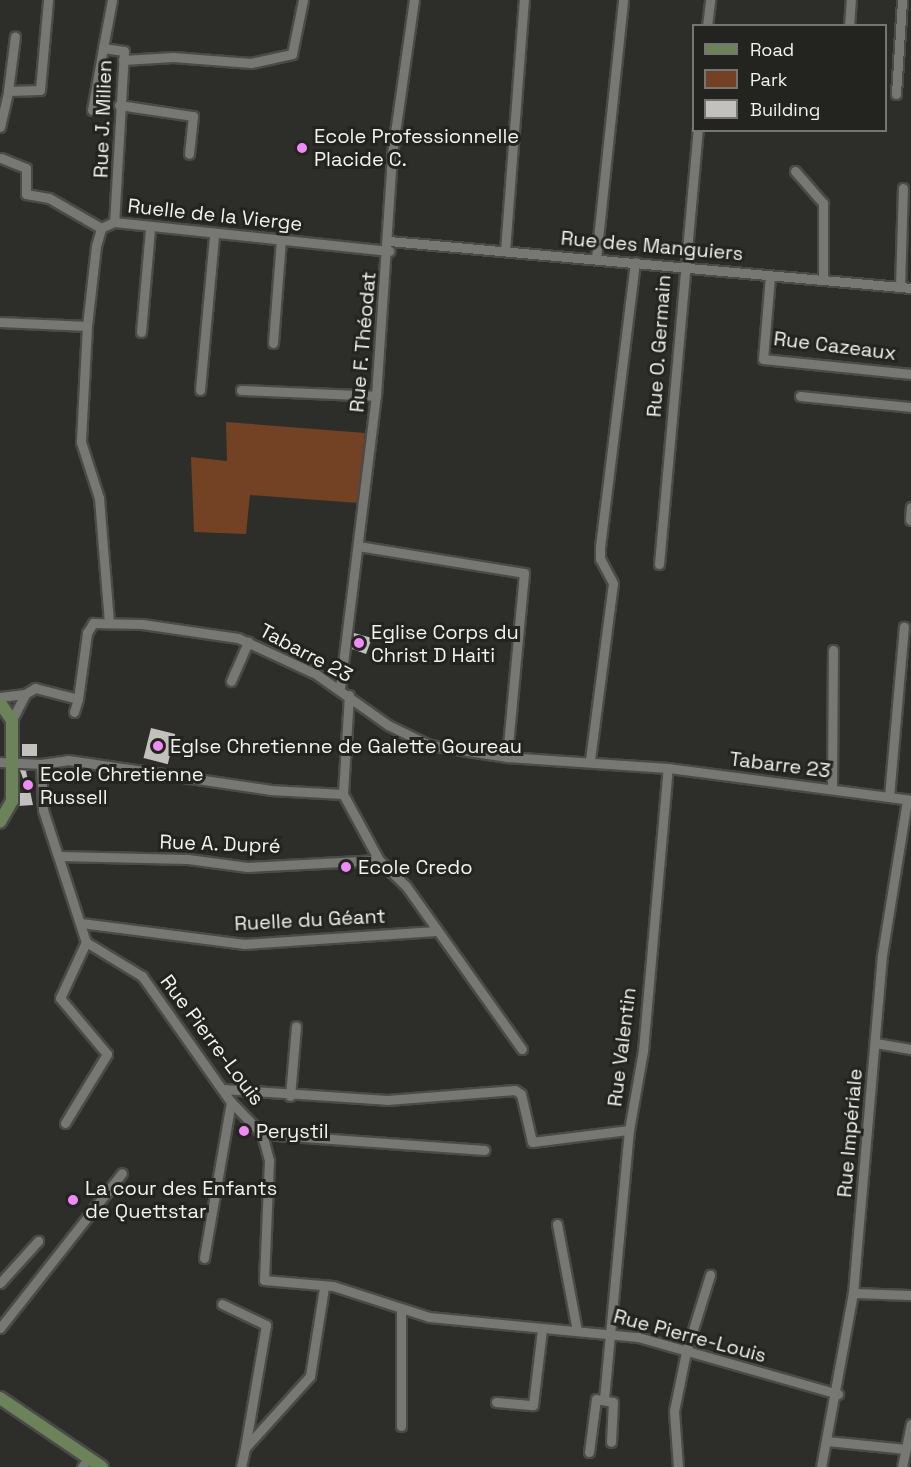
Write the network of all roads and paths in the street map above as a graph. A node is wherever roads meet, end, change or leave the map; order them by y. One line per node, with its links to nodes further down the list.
1 (48, 0): 15 (street)
2 (112, 0): 13 (street, Rue J. Milien)
3 (303, 0): 14 (street)
4 (414, 0): 30 (street, Rue F. Théodat)
5 (524, 0): 31 (street)
6 (623, 0): 32 (street)
7 (710, 0): 10 (street)
8 (851, 0): 11 (street)
9 (902, 0): 16 (street)
10 (707, 24)
11 (849, 24)
12 (15, 36): 15 (street)
13 (103, 48): 14 (street, Rue J. Milien); 18 (street)
14 (123, 60): 17 (street, Rue J. Milien)
15 (8, 91): 19 (street)
16 (896, 94)
17 (119, 105): 21 (street); 25 (street, Rue J. Milien)
18 (92, 110)
19 (0, 127)
20 (698, 132): 34 (street, Rue O. Germain)
21 (189, 154)
22 (1, 158): 26 (street)
23 (795, 171): 36 (street)
24 (903, 188): 37 (street)
25 (114, 222): 26 (street, Ruelle de la Vierge); 27 (street, Ruelle de la Vierge)
26 (102, 228): 40 (street, Ruelle de la Vierge)
27 (150, 229): 28 (street, Ruelle de la Vierge); 41 (street)
28 (214, 235): 29 (street, Ruelle de la Vierge); 44 (street)
29 (281, 240): 30 (street, Ruelle de la Vierge); 42 (street)
30 (389, 246): 31 (street, Rue des Manguiers); 46 (street, Rue F. Théodat)
31 (505, 251): 32 (street, Rue des Manguiers)
32 (596, 258): 33 (street, Rue des Manguiers)
33 (635, 262): 34 (street, Rue des Manguiers); 67 (street)
34 (683, 267): 35 (street, Rue des Manguiers); 52 (street, Rue O. Germain)
35 (770, 276): 36 (street, Rue des Manguiers); 43 (street, Rue Cazeaux)
36 (823, 280): 37 (street, Rue des Manguiers)
37 (900, 287): 38 (street, Rue des Manguiers)
38 (911, 288)
39 (0, 322): 40 (street)
40 (87, 326): 53 (street, Ruelle de la Vierge)
41 (141, 332)
42 (273, 343)
43 (911, 374)
44 (200, 390)
45 (241, 390): 46 (street)
46 (376, 396): 51 (street, Rue F. Théodat)
47 (800, 396): 48 (street)
48 (911, 407)
49 (911, 507): 50 (street)
50 (910, 520)
51 (358, 546): 58 (street, Rue F. Théodat); 66 (street)
52 (659, 564)
53 (109, 622): 55 (street, Tabarre 23); 62 (street)
54 (904, 627): 73 (street)
55 (248, 642): 57 (street); 58 (street, Tabarre 23)
56 (833, 650): 71 (street)
57 (231, 681)
58 (340, 688): 60 (street, Tabarre 23)
59 (25, 694): 61 (street); 62 (street); 65 (street)
60 (349, 695): 66 (street, Tabarre 23); 72 (street)
61 (0, 697)
62 (78, 699): 64 (street)
63 (0, 703): 65 (street)
64 (74, 712)
65 (12, 720): 68 (street)
66 (507, 757): 67 (street, Tabarre 23)
67 (590, 760): 70 (street, Tabarre 23)
68 (5, 763): 69 (street); 75 (street)
69 (41, 764): 72 (street); 76 (street)
70 (668, 768): 71 (street, Tabarre 23); 89 (street, Rue Valentin)
71 (832, 789): 73 (street, Tabarre 23)
72 (343, 794): 77 (street)
73 (889, 797): 74 (street, Tabarre 23)
74 (909, 800): 82 (street, Rue Impériale)
75 (0, 822)
76 (59, 856): 77 (street, Rue A. Dupré); 78 (street)
77 (379, 860): 79 (street)
78 (81, 923): 79 (street, Ruelle du Géant); 80 (street)
79 (435, 931): 83 (street)
80 (86, 942): 85 (street, Rue Pierre-Louis); 88 (street)
81 (296, 1026): 86 (street)
82 (876, 1043): 84 (street); 99 (street, Rue Impériale)
83 (522, 1049)
84 (911, 1049)
85 (224, 1089): 86 (street); 87 (street, Rue Pierre-Louis)
86 (290, 1096): 89 (street)
87 (231, 1102): 90 (street, Rue Pierre-Louis); 95 (street)
88 (65, 1123)
89 (628, 1130): 106 (street, Rue Valentin)
90 (262, 1134): 91 (street); 98 (street, Rue Pierre-Louis)
91 (484, 1150)
92 (122, 1173): 103 (street)
93 (557, 1224): 105 (street)
94 (38, 1241): 97 (street)
95 (204, 1258)
96 (710, 1275): 107 (street)
97 (0, 1284)
98 (324, 1288): 102 (street, Rue Pierre-Louis); 116 (street)
99 (853, 1293): 100 (street); 108 (street, Rue Impériale)
100 (911, 1295)
101 (222, 1304): 116 (street)
102 (401, 1310): 104 (street, Rue Pierre-Louis); 113 (street)
103 (0, 1328)
104 (542, 1329): 105 (street, Rue Pierre-Louis); 111 (street)
105 (578, 1330): 106 (street, Rue Pierre-Louis)
106 (609, 1331): 107 (street, Rue Pierre-Louis); 110 (street, Rue Valentin)
107 (686, 1352): 108 (street, Rue Pierre-Louis); 122 (street)
108 (838, 1394): 114 (street, Rue Impériale)
109 (0, 1398): 119 (street)
110 (604, 1399): 115 (street); 118 (street)
111 (496, 1402)
112 (911, 1424): 117 (street)
113 (402, 1426)
114 (827, 1441): 117 (street); 123 (street, Rue Impériale)
115 (611, 1442)
116 (244, 1448): 121 (street)
117 (906, 1449): 124 (street)
118 (589, 1452)
119 (86, 1462): 120 (street)
120 (102, 1467)
121 (241, 1467)
122 (678, 1467)
123 (821, 1467)
124 (902, 1467)

